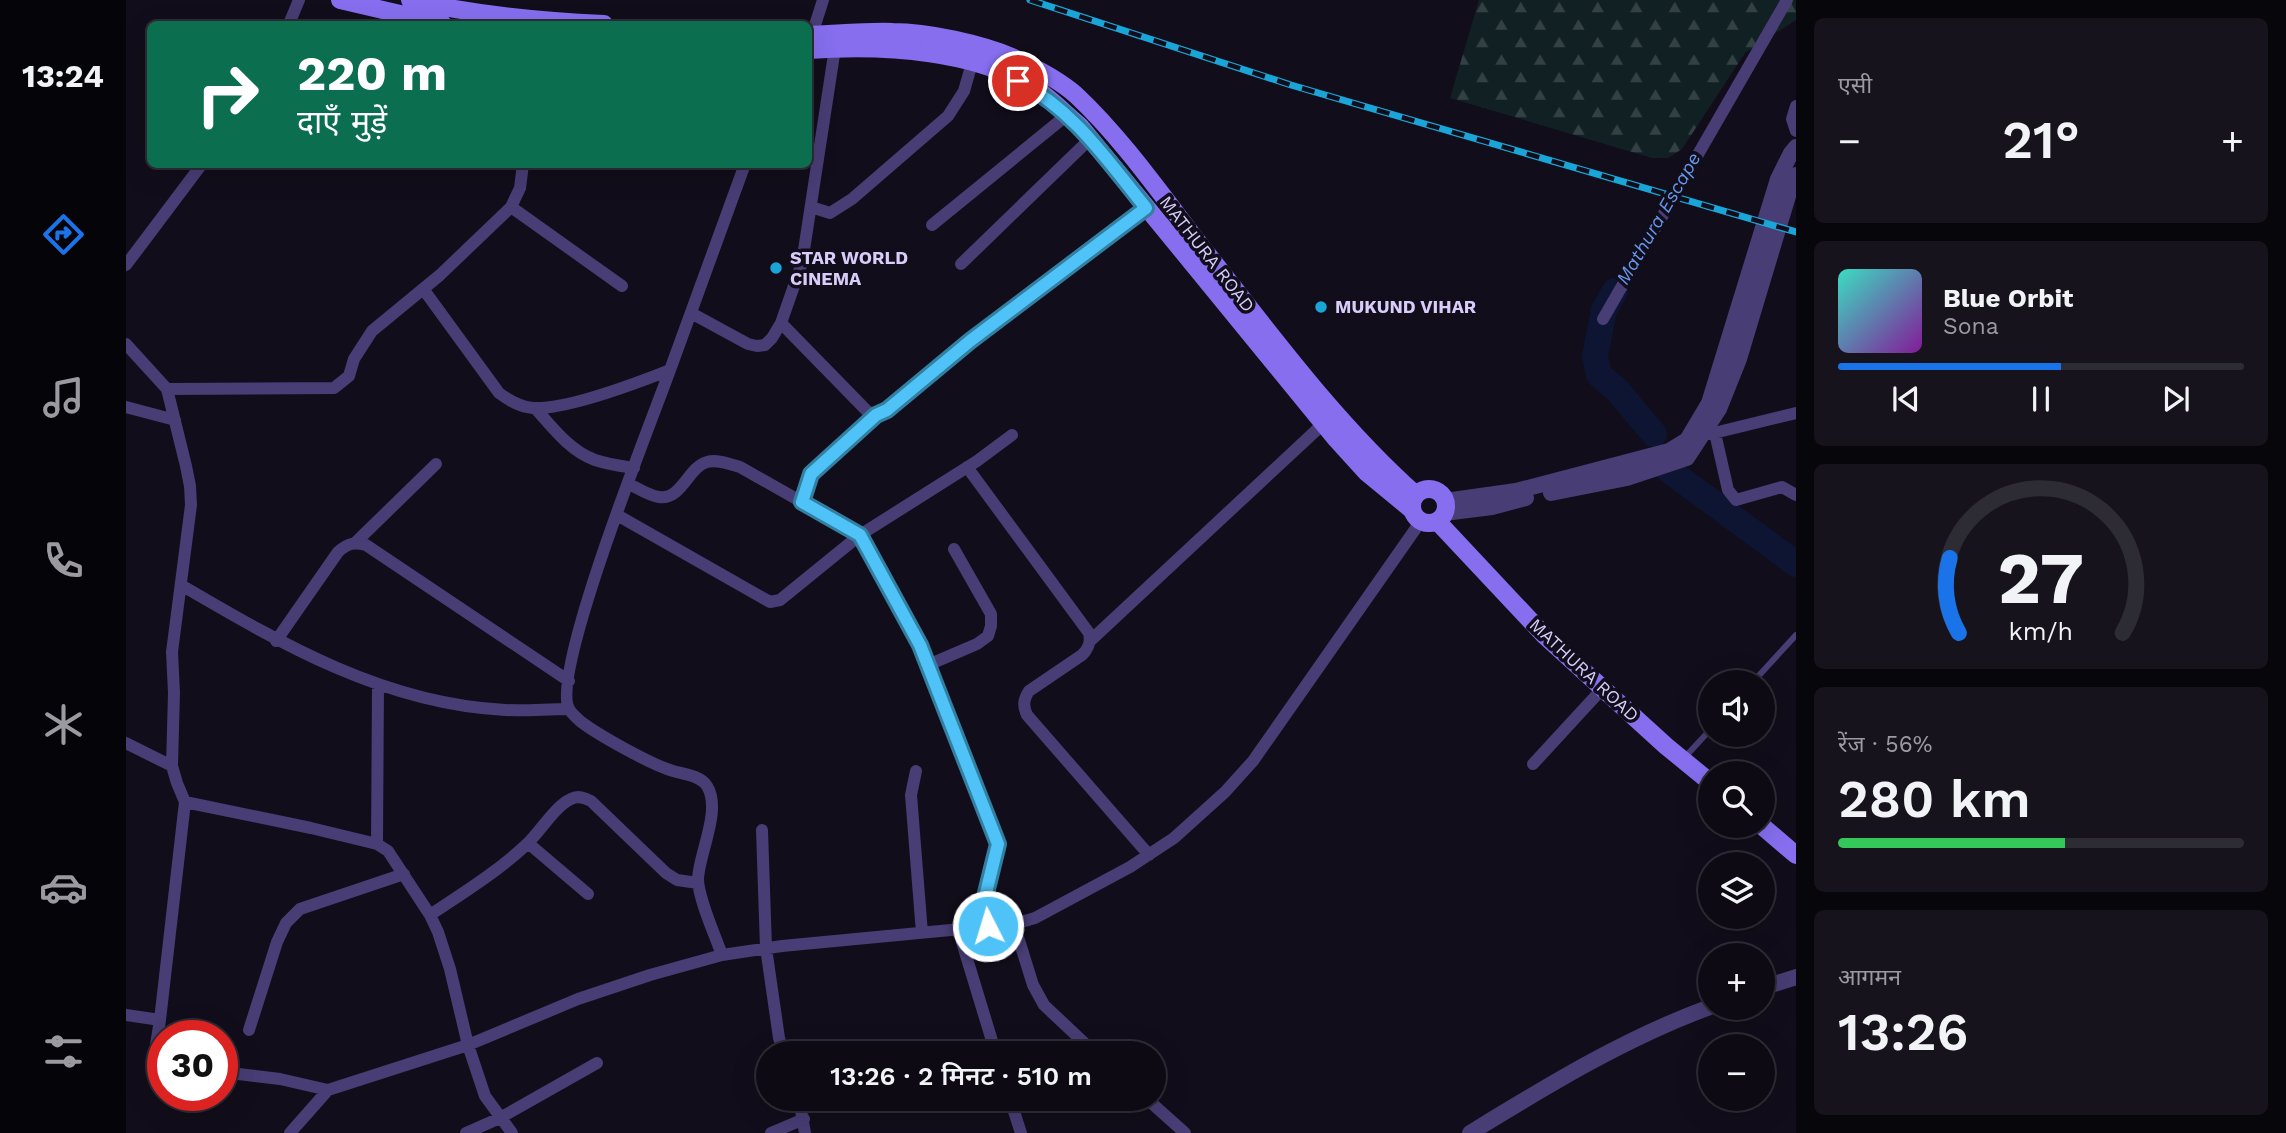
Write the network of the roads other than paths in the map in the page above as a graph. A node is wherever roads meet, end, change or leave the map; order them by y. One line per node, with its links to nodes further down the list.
1 (299, 0): 7 (street)
2 (340, 0): 6 (main road)
3 (410, 0): 9 (main road)
4 (823, 0): 10 (street)
5 (1787, 0): 33 (street)
6 (387, 18): 8 (main road)
7 (290, 21)
8 (415, 21)
9 (536, 21)
10 (812, 32)
11 (812, 41): 35 (main road, MATHURA ROAD)
12 (812, 42): 13 (main road, MATHURA ROAD)
13 (835, 48): 14 (main road, MATHURA ROAD); 24 (street)
14 (972, 63): 16 (main road, MATHURA ROAD); 24 (street)
15 (1796, 106): 17 (street)
16 (1067, 115): 18 (main road, MATHURA ROAD); 27 (street)
17 (1796, 131)
18 (1090, 139): 26 (main road, MATHURA ROAD); 28 (street)
19 (1796, 147): 53 (street)
20 (199, 168): 29 (street)
21 (522, 168): 25 (street)
22 (744, 168): 32 (street)
23 (1796, 174): 46 (street)
24 (811, 207): 34 (street)
25 (511, 208): 30 (street); 31 (street)
26 (1146, 208): 35 (main road, MATHURA ROAD); 42 (street)
27 (932, 225)
28 (961, 264)
29 (126, 265)
30 (622, 286)
31 (424, 290): 38 (street); 40 (street)
32 (691, 313): 34 (street); 37 (street)
33 (1603, 319)
34 (781, 323): 42 (street)
35 (1260, 335): 44 (main road, MATHURA ROAD); 53 (main road, MATHURA ROAD)
36 (126, 344): 38 (street)
37 (670, 370): 40 (street); 49 (street)
38 (167, 389): 43 (street)
39 (126, 407): 43 (street)
40 (535, 408): 49 (street)
41 (1796, 413): 46 (street)
42 (876, 415): 52 (street)
43 (174, 420): 58 (street)
44 (1323, 424): 53 (main road, MATHURA ROAD); 61 (street)
45 (1012, 435): 48 (street)
46 (1709, 435): 51 (street); 53 (street)
47 (436, 464): 56 (street)
48 (967, 467): 55 (street); 61 (street)
49 (634, 468): 50 (street)
50 (629, 484): 52 (street); 54 (street)
51 (1796, 495)
52 (802, 502): 55 (street)
53 (1429, 510): 66 (main road, MATHURA ROAD); 80 (street)
54 (617, 515): 55 (street); 64 (street)
55 (860, 535): 62 (street)
56 (356, 542): 60 (street); 64 (street)
57 (954, 549): 62 (street)
58 (181, 585): 60 (street); 72 (street)
59 (1796, 635): 63 (lane)
60 (276, 640): 65 (street)
61 (1090, 641): 80 (street)
62 (928, 665): 87 (street)
63 (1764, 670)
64 (569, 681): 67 (street)
65 (378, 685): 67 (street); 79 (street)
66 (1603, 688): 70 (main road, MATHURA ROAD); 71 (street)
67 (569, 709): 83 (street)
68 (126, 743): 72 (street)
69 (1698, 743): 70 (lane)
70 (1683, 760): 74 (main road, MATHURA ROAD)
71 (1533, 764)
72 (172, 766): 75 (street)
73 (916, 771): 89 (street)
74 (1698, 772)
75 (185, 802): 79 (street); 96 (street)
76 (762, 830): 90 (street)
77 (1775, 837): 81 (main road)
78 (528, 843): 83 (street); 84 (street); 85 (street)
79 (377, 844): 82 (street)
80 (1149, 855): 86 (street)
81 (1796, 855)
82 (404, 874): 85 (street); 97 (street)
83 (698, 883): 91 (street)
84 (588, 894)
85 (430, 915): 101 (street)
86 (1014, 924): 87 (street); 100 (street)
87 (988, 926): 88 (street)
88 (958, 929): 89 (street); 99 (street)
89 (922, 933): 90 (street)
90 (766, 948): 91 (street); 98 (street)
91 (722, 955): 101 (street)
92 (1796, 977): 93 (street)
93 (1775, 984)
94 (1698, 1012): 117 (street)
95 (126, 1015): 96 (street)
96 (160, 1020)
97 (249, 1030)
98 (780, 1041)
99 (992, 1041)
100 (1082, 1041)
101 (468, 1045): 104 (street); 108 (street)
102 (597, 1063): 108 (street)
103 (238, 1074): 104 (street)
104 (328, 1090): 110 (street)
105 (802, 1111): 109 (street)
106 (1014, 1111): 115 (street)
107 (1160, 1111): 116 (street)
108 (500, 1118): 111 (street); 112 (street)
109 (804, 1119): 113 (street); 114 (street)
110 (289, 1133)
111 (466, 1133)
112 (512, 1133)
113 (771, 1133)
114 (805, 1133)
115 (1021, 1133)
116 (1185, 1133)
117 (1470, 1133)

